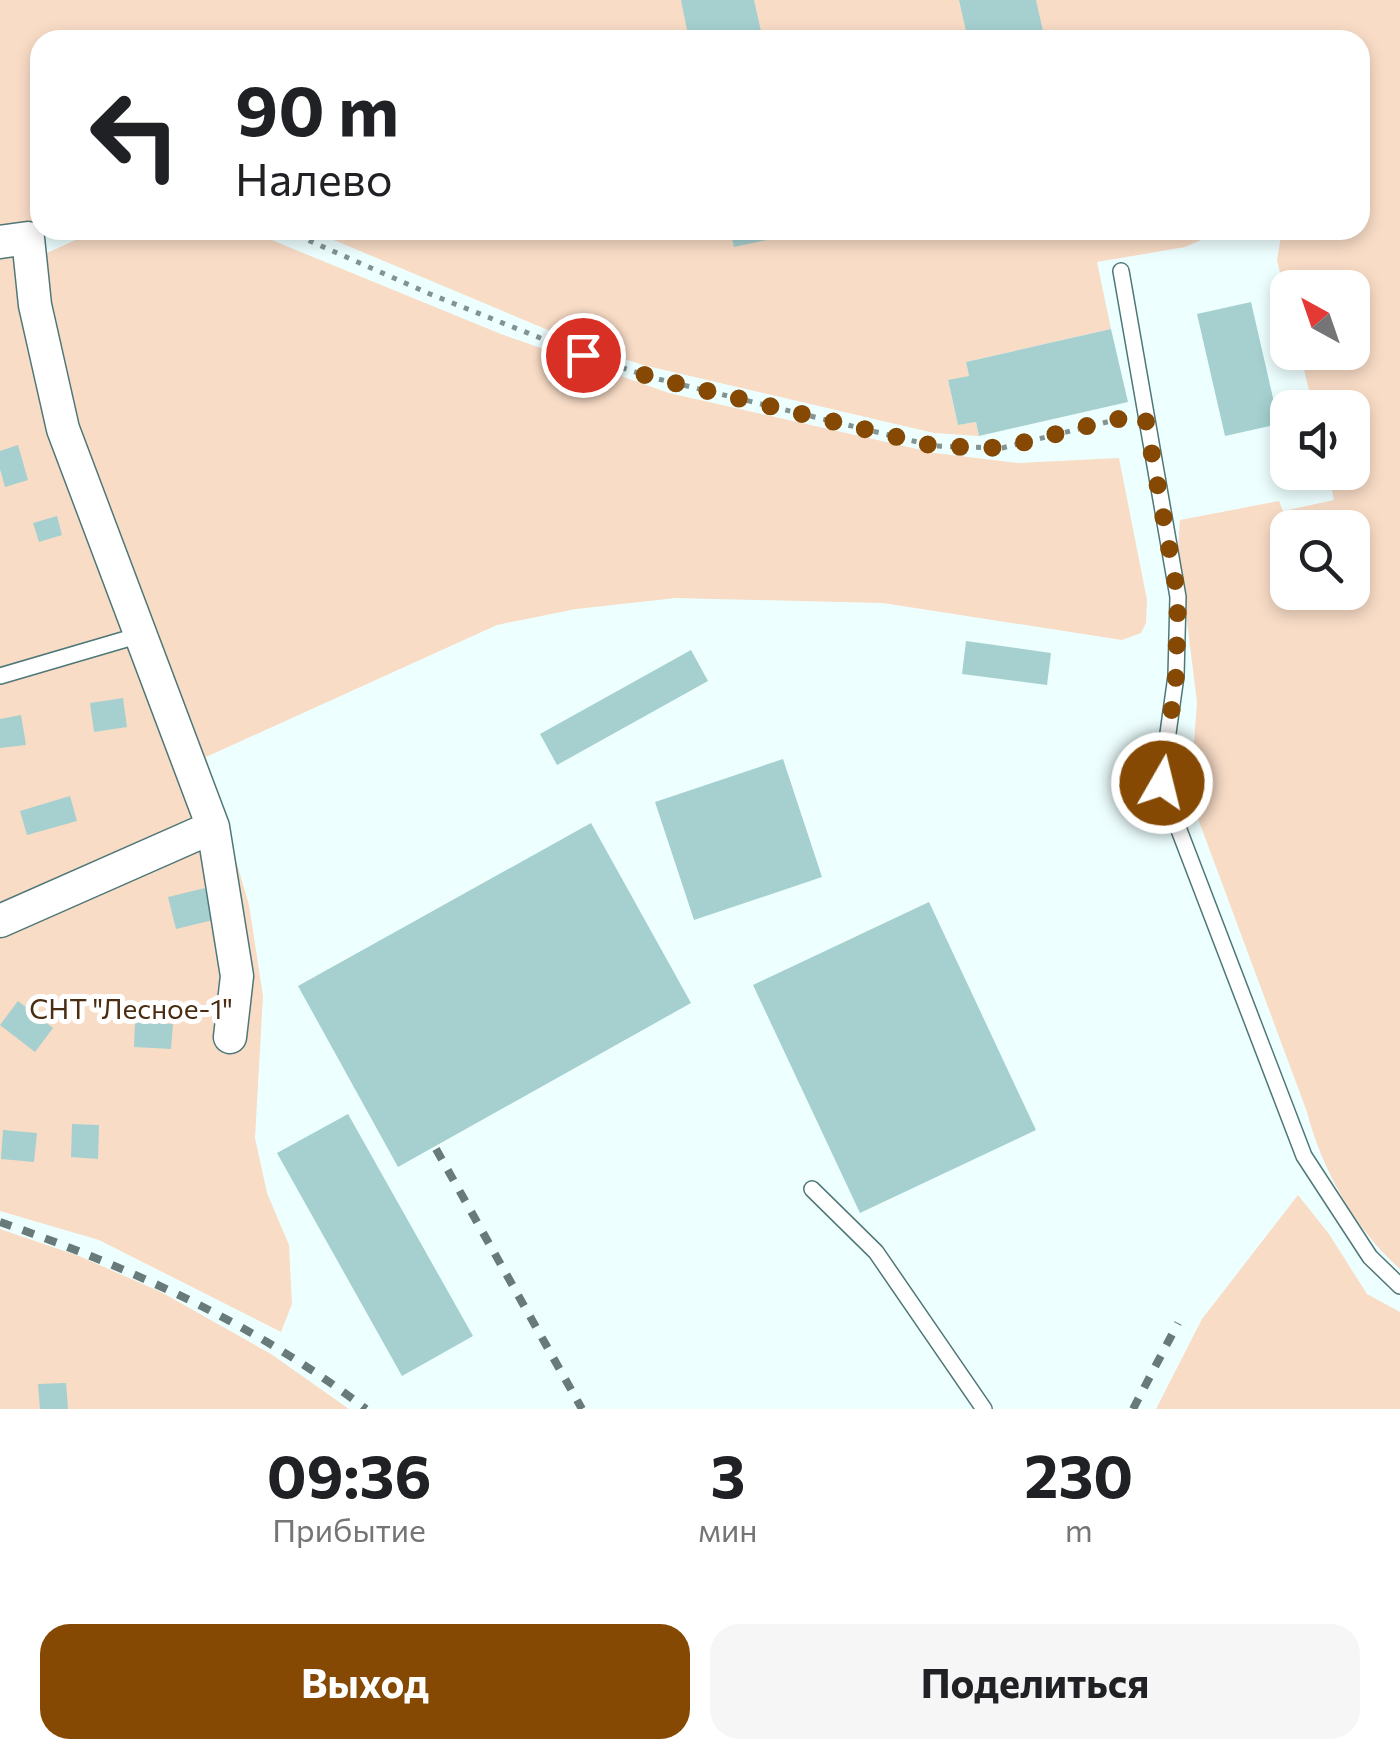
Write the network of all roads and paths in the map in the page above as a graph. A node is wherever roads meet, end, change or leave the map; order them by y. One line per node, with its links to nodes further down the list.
1 (307, 240): 4 (path)
2 (0, 242): 5 (street)
3 (1121, 271): 4 (lane)
4 (1145, 416): 11 (lane)
5 (140, 634): 6 (lane); 7 (street)
6 (0, 676)
7 (213, 828): 8 (street); 9 (street)
8 (0, 920)
9 (230, 1037)
10 (812, 1190): 12 (lane)
11 (1400, 1286)
12 (984, 1409)

